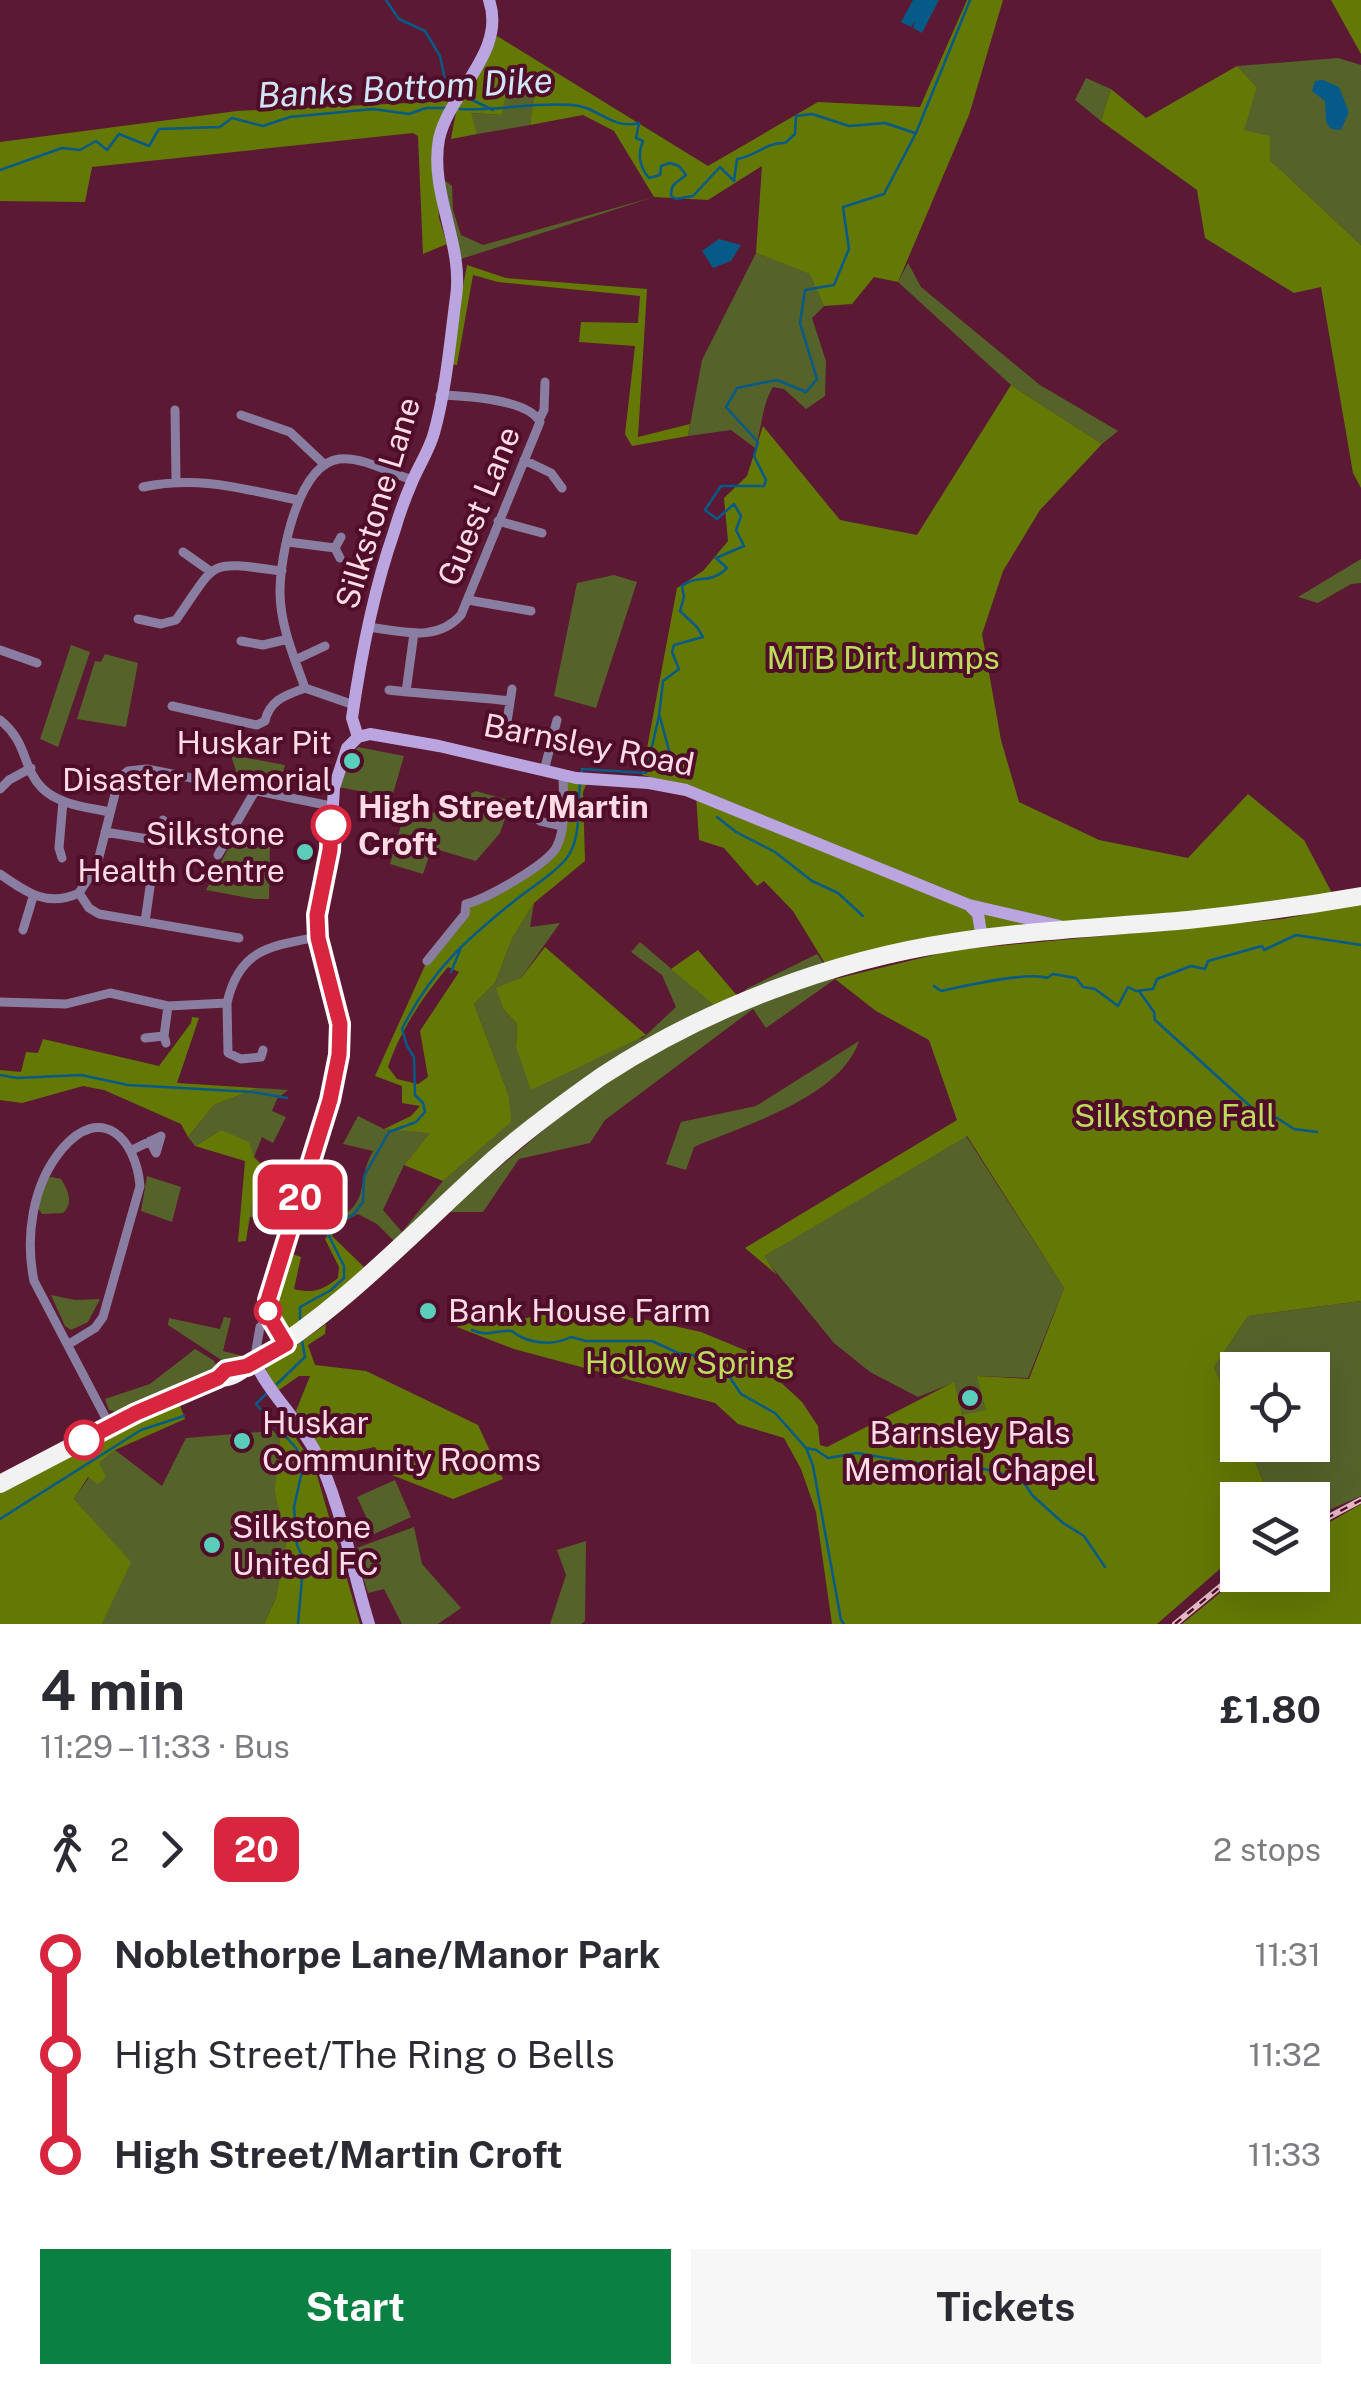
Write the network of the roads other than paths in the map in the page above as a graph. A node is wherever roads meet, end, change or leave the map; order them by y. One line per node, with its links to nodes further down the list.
1 (489, 0): 3 (street, Silkstone Lane)
2 (542, 386): 5 (street)
3 (440, 395): 5 (street, Guest Lane); 10 (street, Silkstone Lane)
4 (178, 415): 9 (street)
5 (540, 418): 7 (street, Guest Lane)
6 (245, 419): 8 (street)
7 (524, 460): 11 (street); 14 (street, Guest Lane)
8 (324, 464): 10 (street); 13 (street)
9 (176, 480): 12 (street); 13 (street)
10 (412, 480): 24 (street, Silkstone Lane)
11 (560, 481)
12 (143, 487)
13 (298, 500): 17 (street)
14 (498, 521): 15 (street); 21 (street, Guest Lane)
15 (537, 529)
16 (341, 537): 17 (street)
17 (288, 542): 20 (street)
18 (183, 552): 19 (street)
19 (210, 571): 20 (street); 22 (street)
20 (282, 572): 26 (street)
21 (468, 600): 23 (street); 25 (street, Guest Lane)
22 (148, 607)
23 (525, 607)
24 (368, 627): 25 (street, Guest Lane); 38 (street, Silkstone Lane)
25 (414, 632): 35 (street)
26 (288, 638): 27 (street); 30 (street)
27 (248, 639)
28 (325, 646): 30 (street)
29 (0, 650): 31 (street)
30 (295, 660): 32 (street)
31 (38, 663)
32 (305, 688): 37 (street); 38 (street)
33 (512, 688): 36 (street)
34 (389, 690): 35 (street)
35 (406, 692): 36 (street)
36 (510, 701): 41 (street)
37 (172, 706)
38 (354, 706): 42 (street, Silkstone Lane)
39 (0, 720): 43 (street)
40 (557, 720): 44 (street)
41 (504, 736)
42 (358, 737): 44 (street, Barnsley Road); 49 (street)
43 (31, 768): 46 (street); 48 (street)
44 (544, 771): 45 (street, Barnsley Road)
45 (576, 778): 53 (street); 62 (street, Barnsley Road)
46 (0, 789)
47 (255, 791): 49 (street); 50 (street); 55 (street)
48 (63, 802): 50 (street); 56 (street)
49 (332, 806): 68 (street)
50 (110, 812): 54 (street)
51 (163, 820): 54 (street)
52 (539, 820): 53 (street)
53 (562, 826): 71 (street)
54 (104, 832): 59 (street)
55 (219, 848)
56 (56, 852)
57 (0, 874): 61 (street)
58 (162, 890): 63 (street)
59 (79, 893): 61 (street); 63 (street)
60 (1361, 896): 64 (highway, Barnsley Road)
61 (33, 897): 65 (street)
62 (969, 905): 64 (street, Barnsley Road); 69 (street)
63 (145, 922): 66 (street)
64 (1073, 929): 69 (highway)
65 (23, 930)
66 (226, 936): 67 (street); 70 (street)
67 (239, 938)
68 (318, 938): 73 (street); 79 (street)
69 (982, 938): 81 (highway)
70 (224, 950)
71 (427, 961)
72 (0, 1002): 74 (street)
73 (226, 1004): 74 (street); 76 (street)
74 (168, 1006): 75 (street)
75 (145, 1038)
76 (264, 1057)
77 (150, 1141): 78 (street)
78 (132, 1150): 80 (street); 80 (street)
79 (271, 1320): 81 (street); 82 (street)
80 (69, 1344): 83 (street)
81 (286, 1344): 82 (highway)
82 (255, 1353): 83 (highway); 85 (street)
83 (110, 1426): 84 (highway)
84 (0, 1484)
85 (369, 1624)

